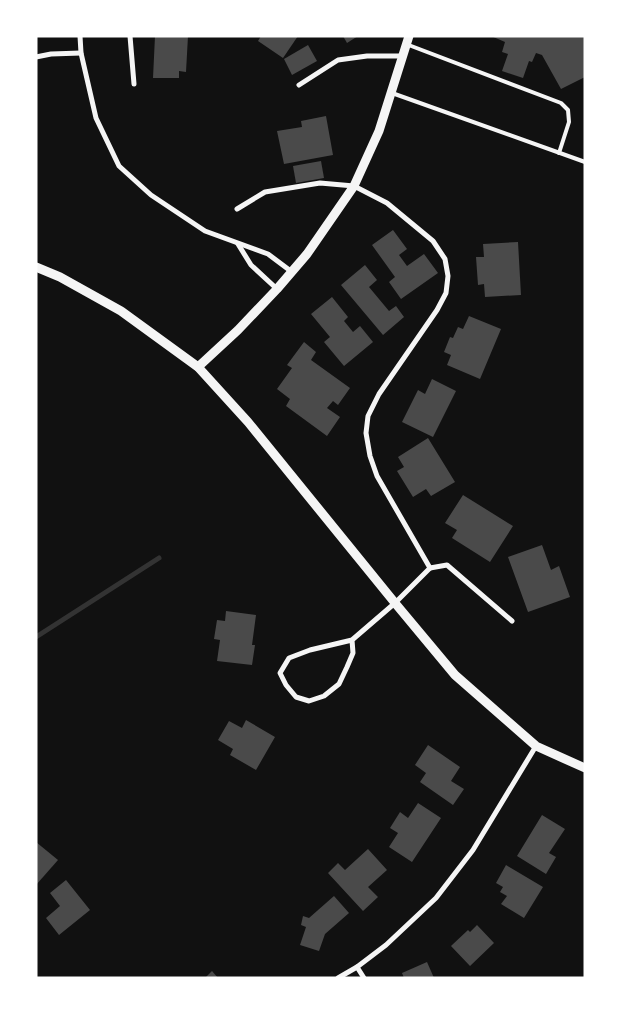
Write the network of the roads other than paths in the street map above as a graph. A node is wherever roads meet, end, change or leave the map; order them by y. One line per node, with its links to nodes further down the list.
1 (80, 36): 4 (street)
2 (130, 36): 7 (street)
3 (408, 40): 5 (street); 10 (lane)
4 (81, 53): 6 (street); 14 (street)
5 (402, 56): 8 (street); 9 (street)
6 (36, 57)
7 (134, 84)
8 (299, 85)
9 (391, 92): 10 (lane); 12 (street)
10 (559, 153): 11 (lane)
11 (585, 162)
12 (354, 186): 13 (street); 16 (street); 19 (street)
13 (237, 209)
14 (237, 244): 16 (street); 17 (street)
15 (36, 267): 18 (street)
16 (292, 272): 17 (street)
17 (277, 289): 18 (street)
18 (198, 367): 20 (street)
19 (430, 568): 20 (street); 21 (street)
20 (395, 604): 22 (street); 23 (street)
21 (512, 620)
22 (352, 640): 22 (street)
23 (536, 746): 24 (street); 25 (street)
24 (585, 768)
25 (357, 967): 26 (street); 27 (street)
26 (338, 978)
27 (364, 978)

